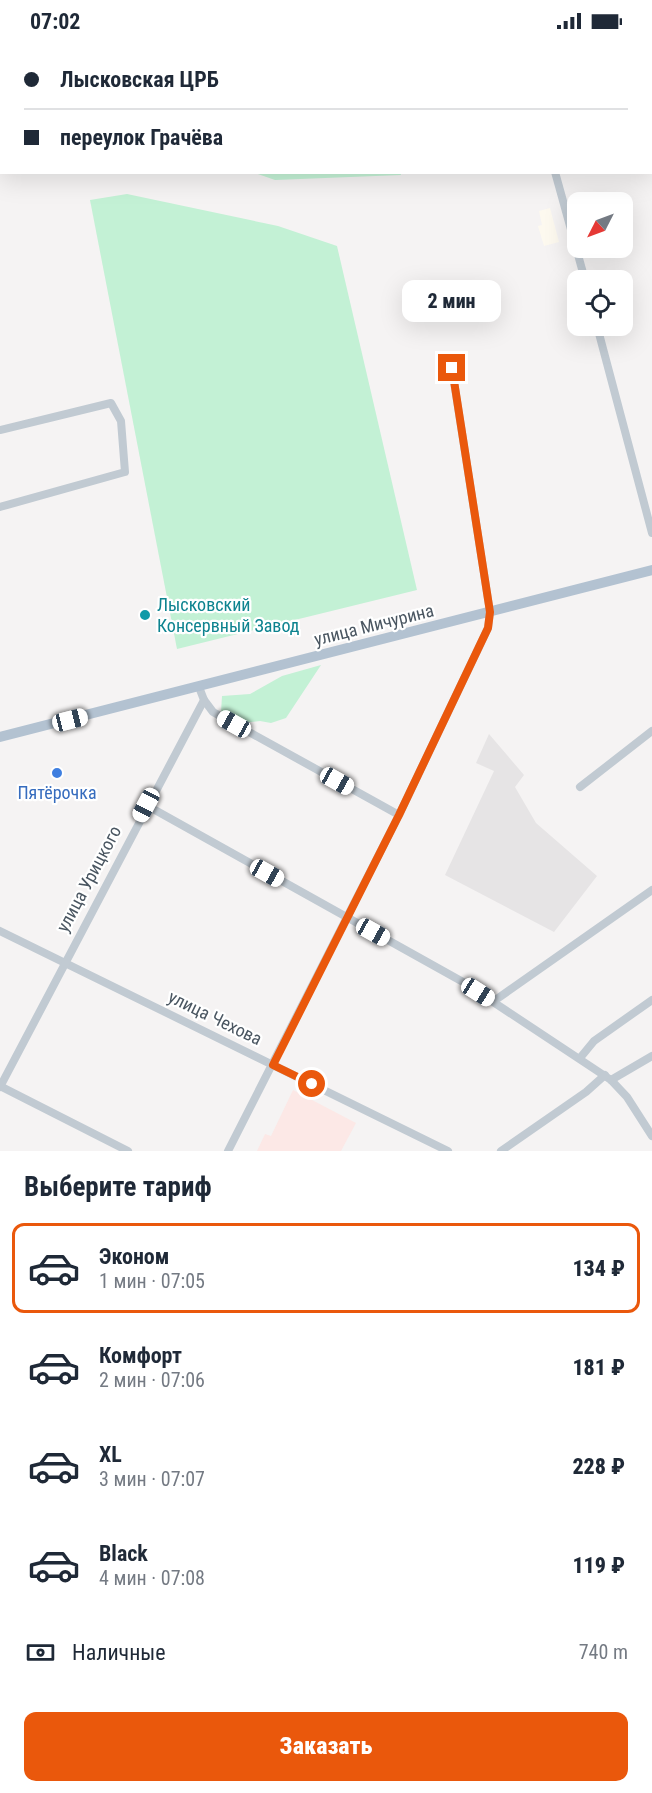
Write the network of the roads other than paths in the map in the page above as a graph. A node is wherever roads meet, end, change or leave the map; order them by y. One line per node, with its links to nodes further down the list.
1 (556, 174): 2 (street)
2 (582, 270)
3 (600, 336): 7 (street)
4 (450, 356): 9 (street)
5 (0, 430): 6 (street)
6 (0, 507)
7 (652, 533)
8 (652, 570): 9 (main road, улица Мичурина)
9 (490, 612): 10 (main road, улица Мичурина); 16 (street)
10 (199, 687): 11 (street); 13 (main road, улица Мичурина)
11 (204, 700): 15 (street, улица Урицкого); 16 (street)
12 (652, 731): 14 (street)
13 (0, 737)
14 (580, 787)
15 (146, 805): 18 (street); 20 (street, улица Урицкого)
16 (399, 815): 18 (street)
17 (652, 890): 22 (street)
18 (347, 917): 22 (street); 25 (street)
19 (0, 931): 20 (street, улица Чехова)
20 (64, 963): 25 (street, улица Чехова); 27 (street, улица Урицкого)
21 (652, 1000): 24 (street)
22 (494, 1001): 24 (street)
23 (652, 1056): 26 (street)
24 (580, 1058): 26 (street)
25 (273, 1065): 30 (street); 31 (street, улица Чехова)
26 (608, 1078): 28 (street); 32 (street)
27 (0, 1086): 29 (street)
28 (652, 1136)
29 (128, 1151)
30 (228, 1151)
31 (448, 1151)
32 (501, 1151)

